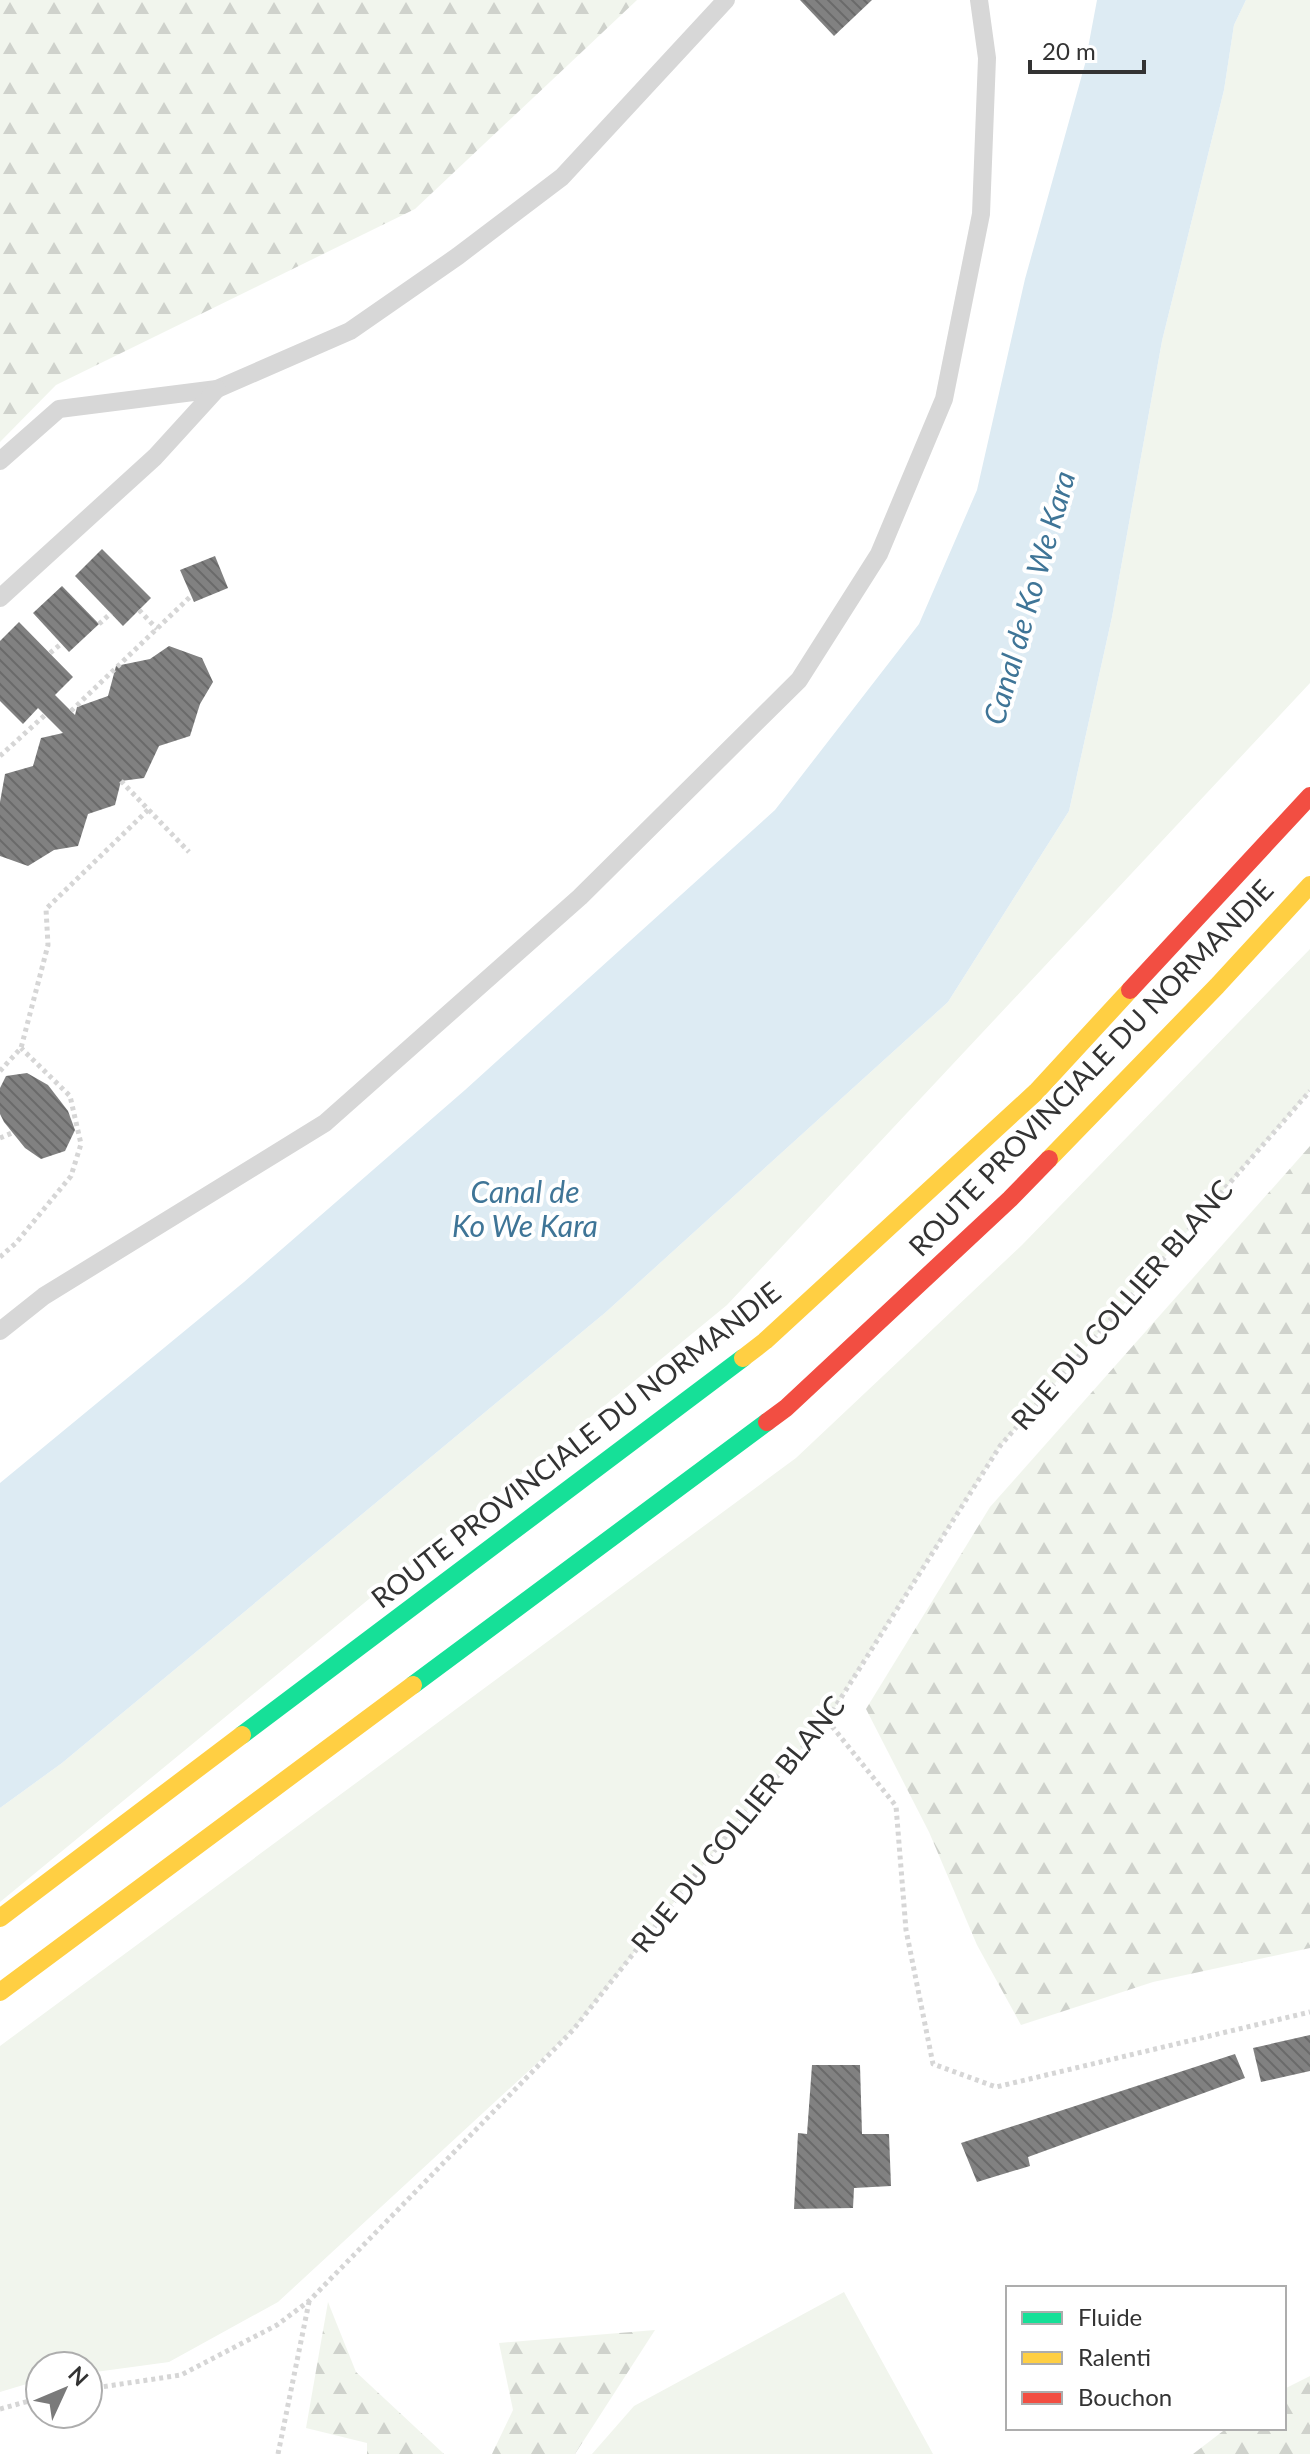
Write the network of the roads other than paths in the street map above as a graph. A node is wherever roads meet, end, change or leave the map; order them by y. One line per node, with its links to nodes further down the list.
1 (726, 0): 3 (lane)
2 (979, 0): 8 (lane)
3 (217, 389): 4 (lane); 5 (lane)
4 (0, 461)
5 (0, 598)
6 (1310, 796): 9 (highway, ROUTE PROVINCIALE DU NORMANDIE)
7 (1310, 885): 10 (highway, ROUTE PROVINCIALE DU NORMANDIE)
8 (0, 1331)
9 (0, 1918)
10 (0, 1992)

